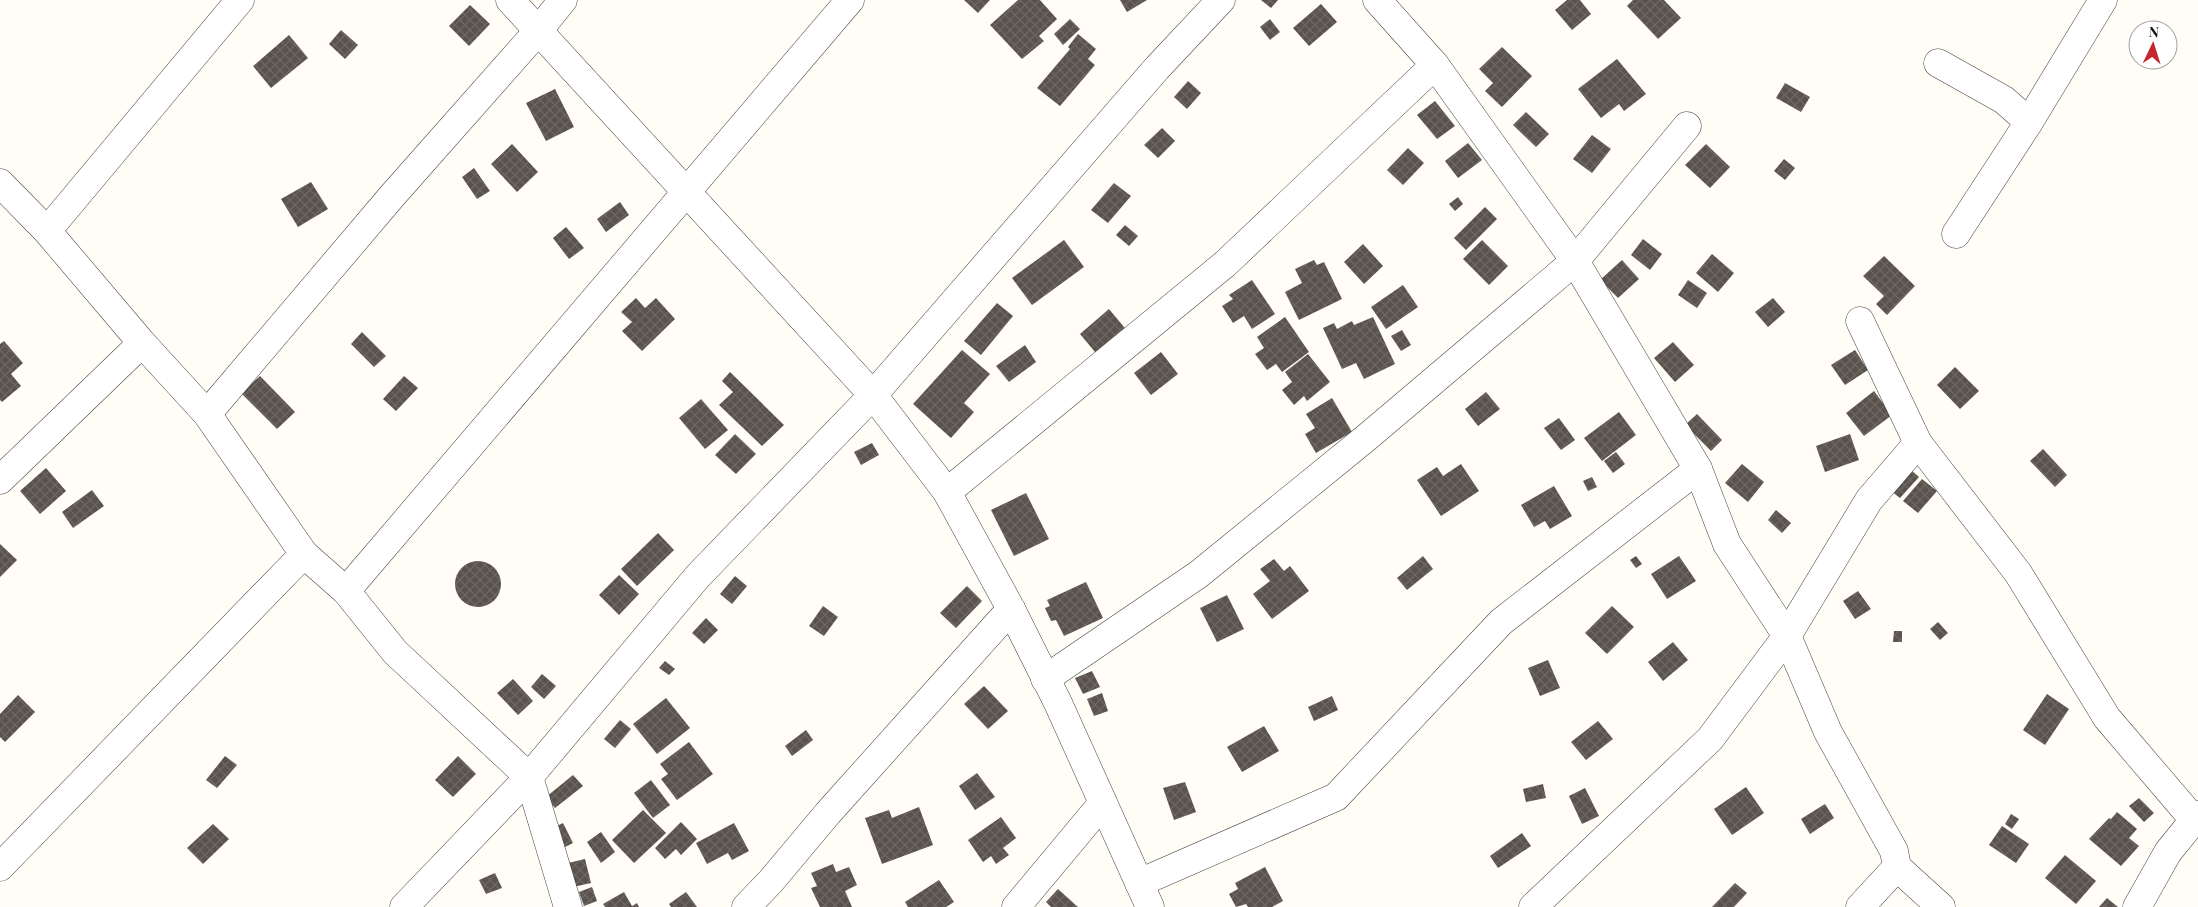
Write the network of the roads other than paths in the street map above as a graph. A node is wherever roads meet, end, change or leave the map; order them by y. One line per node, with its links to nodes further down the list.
1 (240, 0): 15 (street)
2 (510, 0): 8 (street)
3 (563, 0): 8 (street)
4 (850, 0): 14 (street)
5 (1221, 0): 20 (street)
6 (1377, 0): 10 (street)
7 (2103, 0): 11 (street)
8 (538, 31): 14 (street); 21 (street)
9 (1938, 63): 11 (street)
10 (1435, 65): 17 (street); 25 (street)
11 (2029, 122): 16 (street)
12 (1687, 126): 17 (street)
13 (0, 183): 15 (street)
14 (685, 193): 20 (street); 27 (street)
15 (47, 231): 19 (street)
16 (1956, 234)
17 (1575, 261): 23 (street); 30 (street)
18 (1860, 322): 22 (street)
19 (142, 344): 21 (street); 24 (street)
20 (873, 394): 25 (street); 31 (street)
21 (207, 414): 26 (street)
22 (1918, 443): 29 (street); 33 (street)
23 (1698, 469): 29 (street); 36 (street)
24 (0, 480)
25 (947, 492): 28 (street)
26 (304, 554): 27 (street); 34 (street)
27 (346, 591): 31 (street)
28 (1011, 609): 30 (street); 39 (street)
29 (1787, 636): 35 (street); 41 (street)
30 (1045, 679): 32 (street)
31 (529, 777): 37 (street); 38 (street)
32 (1102, 804): 36 (street); 40 (street)
33 (2196, 817): 44 (street)
34 (0, 867)
35 (1897, 867): 42 (street); 43 (street)
36 (1145, 895)
37 (404, 907)
38 (568, 907)
39 (746, 907)
40 (1016, 907)
41 (1533, 907)
42 (1860, 907)
43 (1941, 907)
44 (2138, 907)

